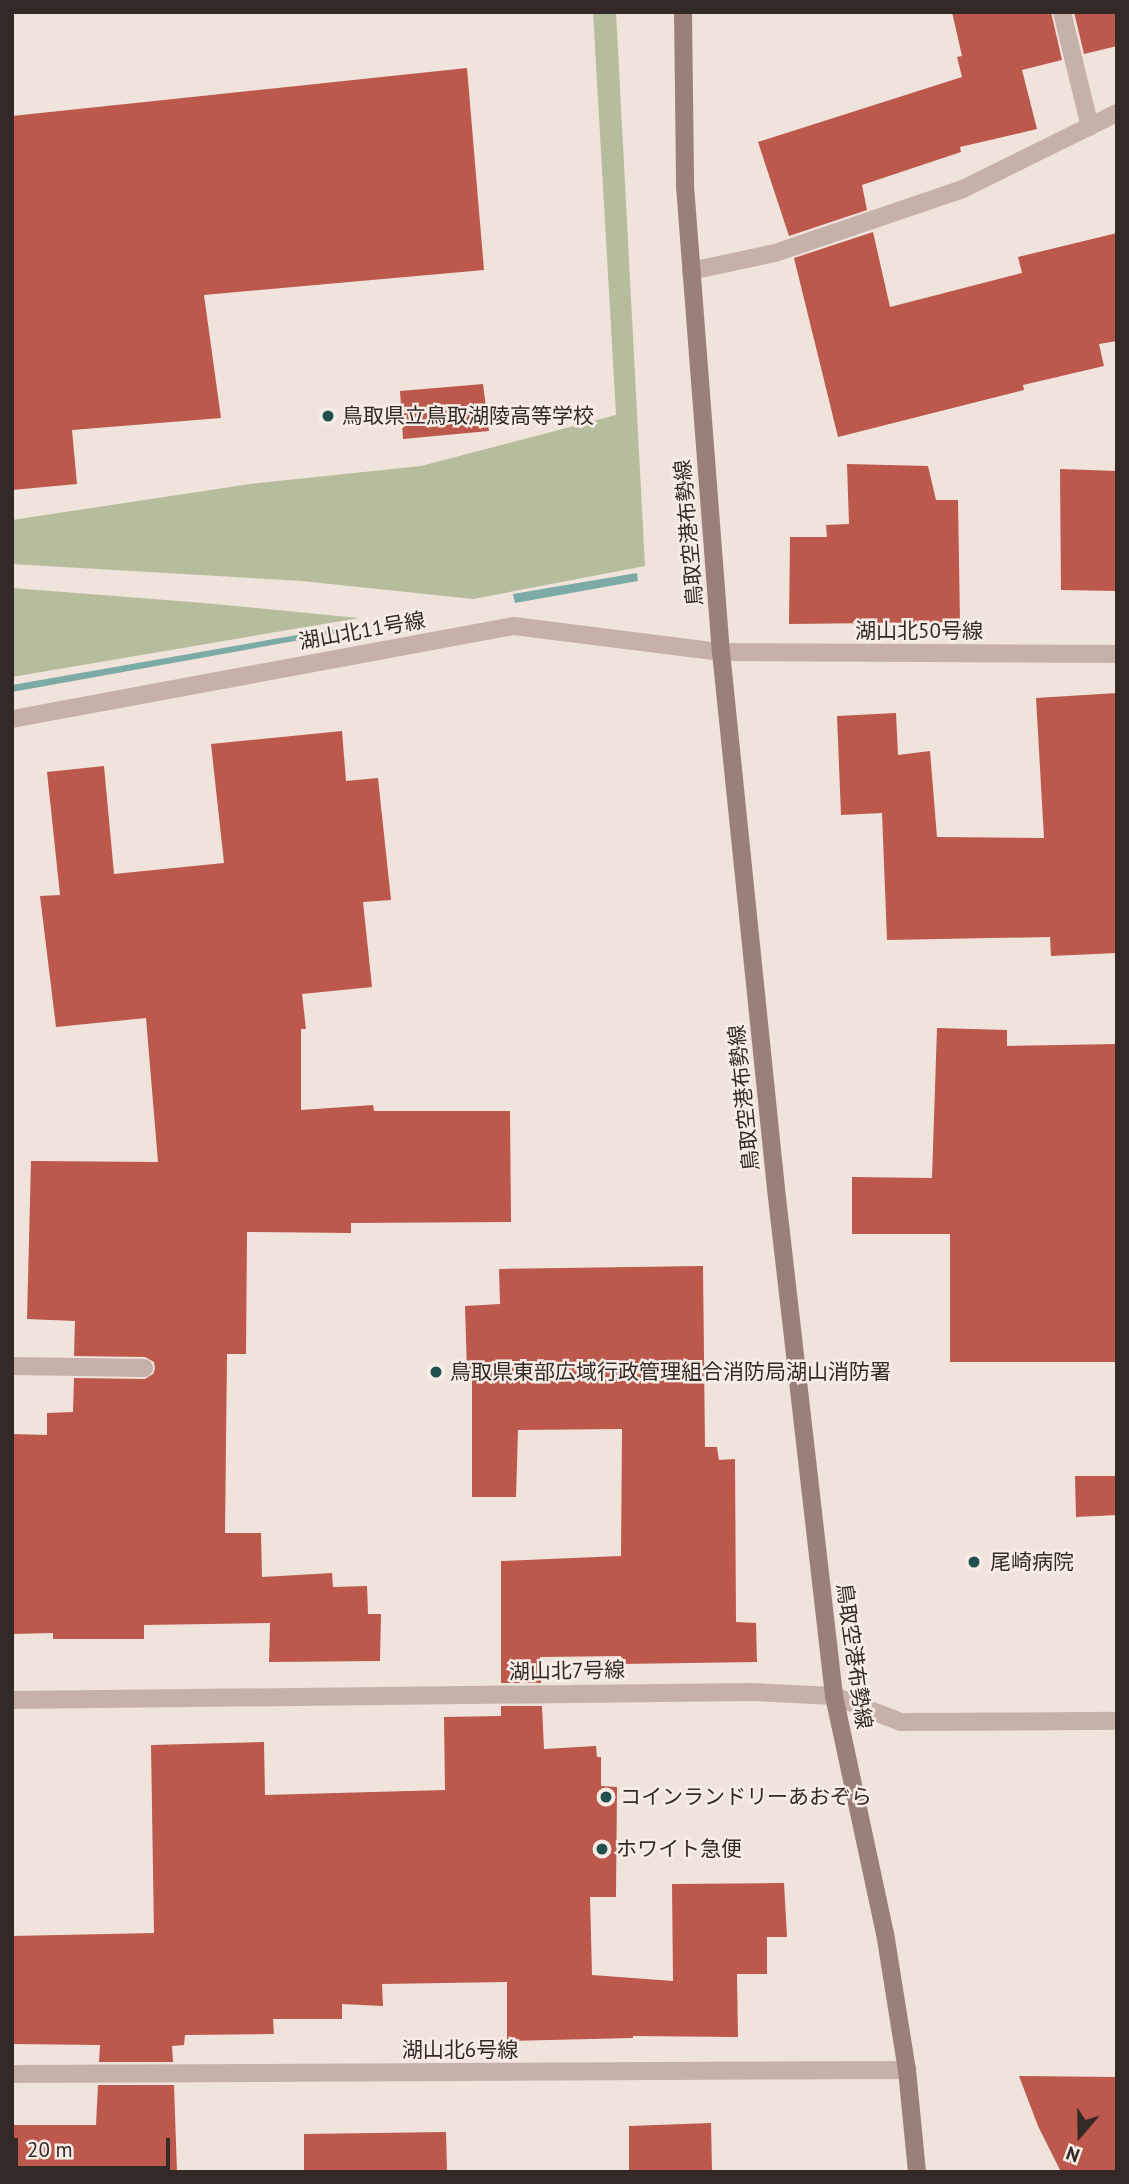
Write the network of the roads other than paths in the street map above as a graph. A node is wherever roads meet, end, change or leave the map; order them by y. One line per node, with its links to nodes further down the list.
1 (683, 12): 5 (main road, 鳥取空港布勢線)
2 (1062, 12): 4 (street)
3 (1117, 113): 4 (street)
4 (1090, 127): 5 (street)
5 (691, 271): 6 (main road, 鳥取空港布勢線)
6 (722, 652): 7 (street, 湖山北50号線); 8 (street, 湖山北11号線); 11 (main road, 鳥取空港布勢線)
7 (1117, 654)
8 (12, 719)
9 (12, 1366): 10 (street)
10 (144, 1368)
11 (834, 1696): 12 (street, 湖山北7号線); 13 (street, 湖山北7号線); 14 (main road, 鳥取空港布勢線)
12 (12, 1700)
13 (1117, 1721)
14 (907, 2070): 15 (street, 湖山北6号線); 16 (main road, 鳥取空港布勢線)
15 (12, 2074)
16 (917, 2172)

